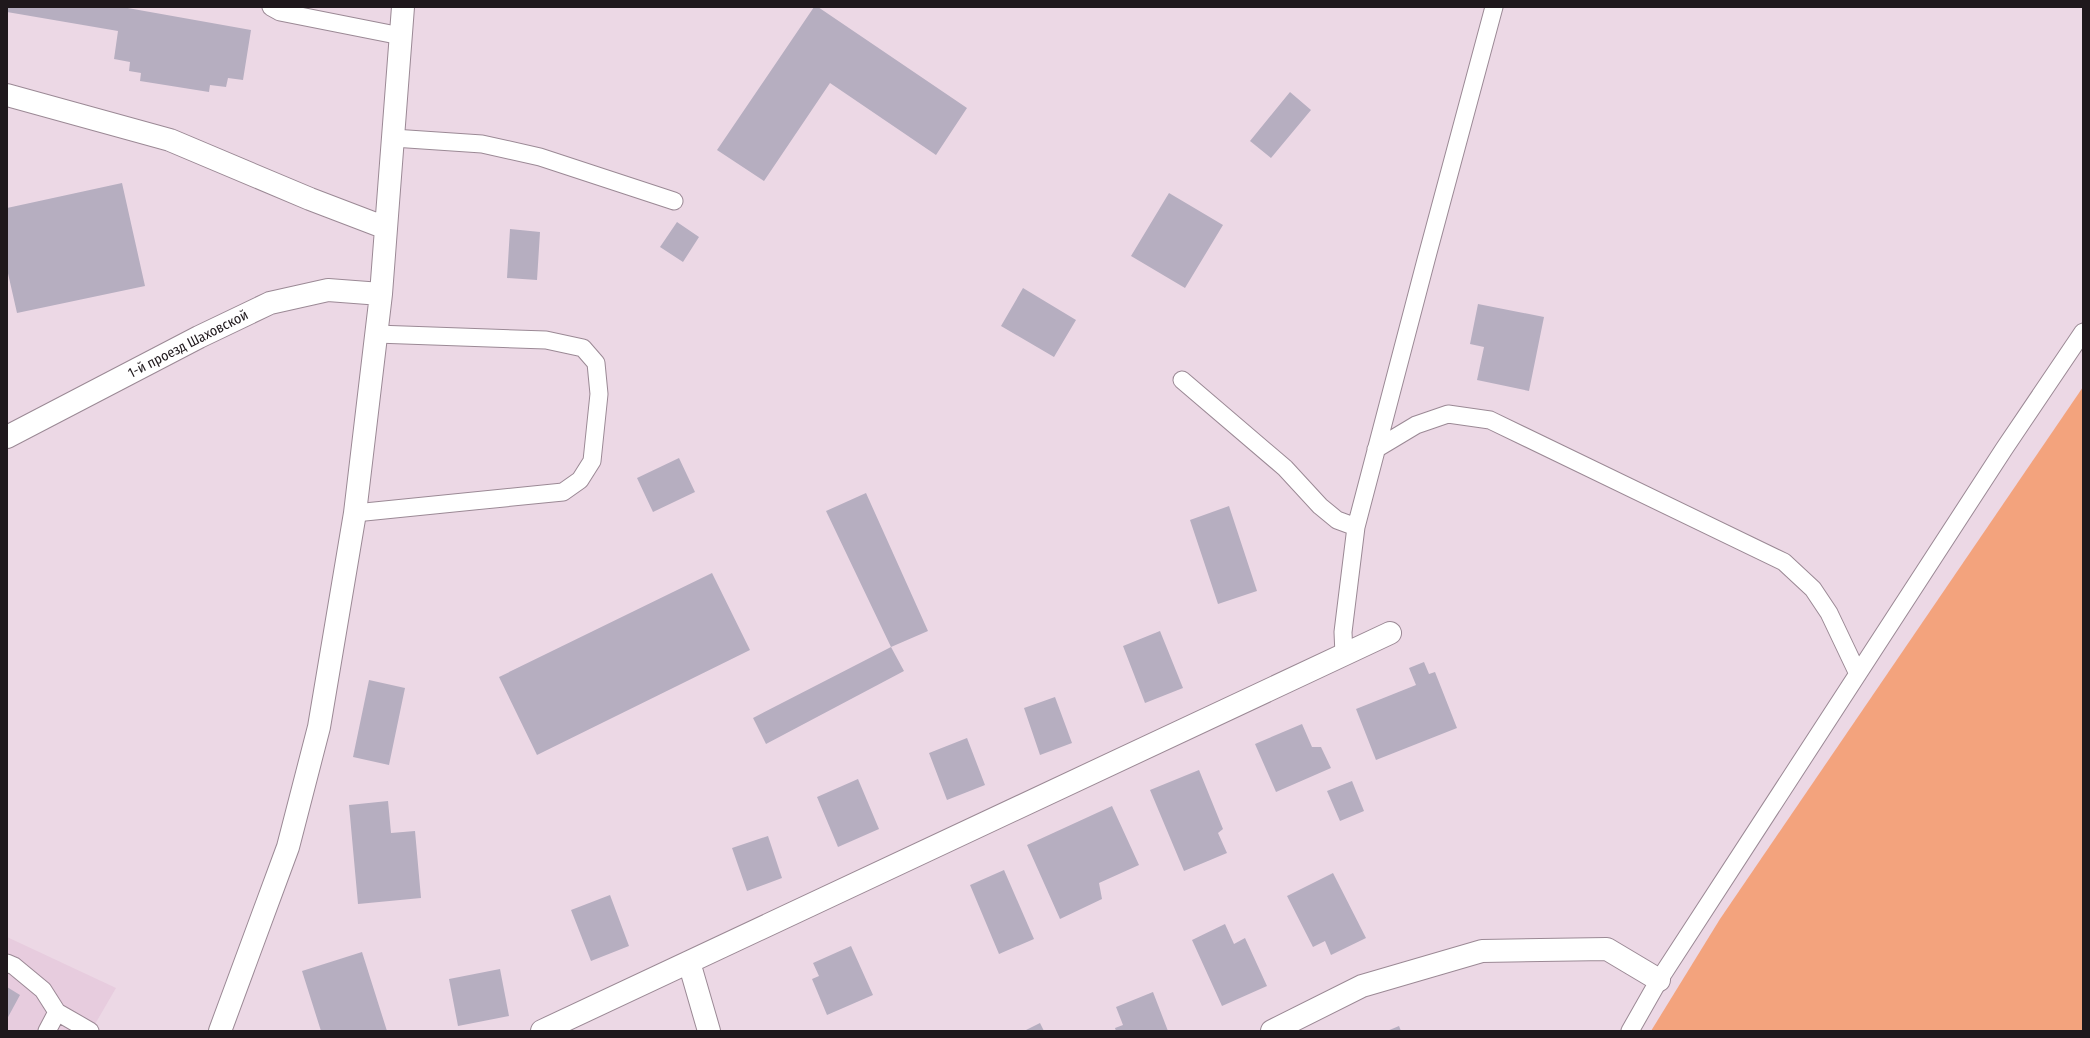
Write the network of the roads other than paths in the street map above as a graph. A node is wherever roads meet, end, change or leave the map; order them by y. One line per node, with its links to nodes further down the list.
1 (271, 7): 4 (lane)
2 (403, 7): 4 (street)
3 (1494, 7): 14 (lane)
4 (401, 36): 6 (street)
5 (7, 95): 8 (street)
6 (393, 138): 7 (lane); 8 (street)
7 (674, 201)
8 (386, 228): 9 (street)
9 (381, 294): 11 (street); 13 (street, 1-й проезд Шаховской)
10 (2083, 332): 19 (lane)
11 (376, 334): 15 (street); 15 (lane)
12 (1182, 380): 16 (lane)
13 (7, 437)
14 (1376, 449): 16 (lane); 19 (lane)
15 (355, 513): 26 (street)
16 (1356, 527): 18 (lane)
17 (1390, 633): 18 (street)
18 (1344, 655): 20 (street)
19 (1858, 674): 22 (lane)
20 (689, 962): 27 (street); 28 (street)
21 (7, 963): 23 (lane)
22 (1659, 980): 29 (street); 30 (lane)
23 (57, 1012): 24 (lane); 25 (lane)
24 (47, 1031)
25 (90, 1031)
26 (220, 1031)
27 (542, 1031)
28 (709, 1031)
29 (1272, 1031)
30 (1630, 1031)

